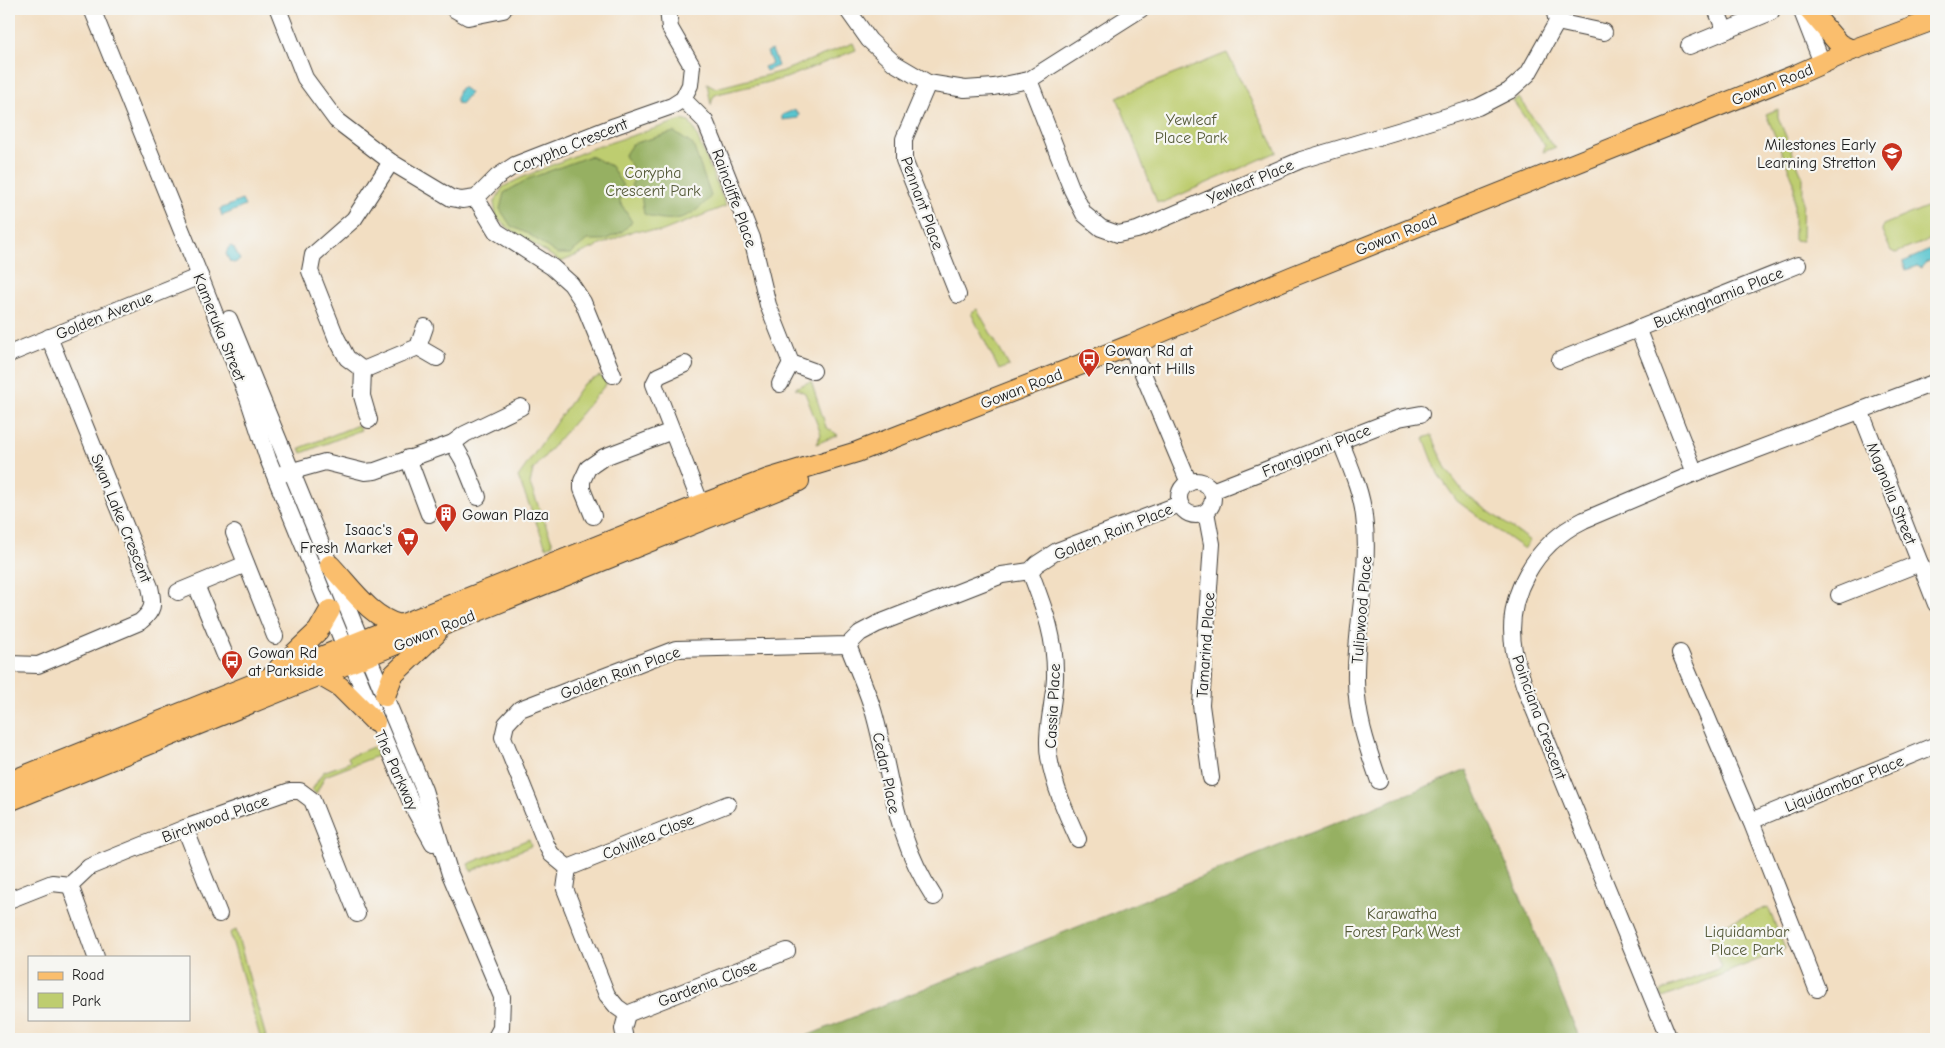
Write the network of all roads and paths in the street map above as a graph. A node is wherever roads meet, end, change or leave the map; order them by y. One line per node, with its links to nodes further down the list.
1 (92, 9): 26 (street, Kameruka Street)
2 (103, 9): 51 (street, Kameruka Street)
3 (278, 9): 23 (street)
4 (454, 9): 11 (street)
5 (668, 9): 22 (street)
6 (848, 9): 21 (street)
7 (1141, 9): 20 (street)
8 (1716, 9): 15 (street)
9 (1801, 9): 19 (street)
10 (1808, 9): 18 (main road)
11 (503, 10)
12 (1770, 12): 15 (street)
13 (1555, 15): 16 (street); 20 (street, Yewleaf Place)
14 (1936, 19): 18 (main road, Gowan Road)
15 (1725, 31): 17 (street)
16 (1604, 32)
17 (1688, 46)
18 (1852, 50): 19 (main road, Gowan Road)
19 (1822, 63): 31 (main road, Gowan Road)
20 (1029, 80): 21 (street)
21 (928, 83): 27 (street, Pennant Place)
22 (683, 99): 24 (street, Corypha Crescent); 36 (street, Raincliffe Place)
23 (391, 162): 24 (street); 38 (street)
24 (476, 198): 40 (street)
25 (1798, 265): 29 (street, Buckinghamia Place)
26 (200, 276): 30 (street, Golden Avenue); 53 (street, Kameruka Street)
27 (958, 296)
28 (425, 327): 32 (street)
29 (1638, 328): 35 (street, Buckinghamia Place); 52 (street, Buckinghamia Place)
30 (49, 337): 33 (street, Golden Avenue); 79 (street, Swan Lake Crescent)
31 (1131, 345): 54 (street); 58 (main road, Gowan Road)
32 (418, 347): 34 (street); 38 (street)
33 (9, 354)
34 (437, 358)
35 (1560, 360)
36 (790, 363): 39 (street); 42 (street)
37 (685, 364): 47 (street)
38 (363, 370): 46 (street)
39 (813, 371)
40 (613, 375)
41 (1936, 382): 44 (street, Poinciana Crescent)
42 (780, 384)
43 (521, 407): 49 (street)
44 (1860, 410): 52 (street, Poinciana Crescent); 63 (street, Magnolia Street)
45 (1421, 414): 48 (street, Frangipani Place)
46 (369, 420)
47 (672, 431): 58 (street); 61 (street)
48 (1340, 440): 55 (street, Frangipani Place); 86 (street, Tulipwood Place)
49 (453, 443): 50 (street); 56 (street)
50 (408, 458): 51 (street); 60 (street)
51 (292, 470): 53 (street); 65 (street, Kameruka Street)
52 (1696, 473): 106 (street, Poinciana Crescent)
53 (275, 476): 71 (street, Kameruka Street)
54 (1189, 483): 55 (street); 57 (street)
55 (1212, 491): 59 (street)
56 (478, 497)
57 (1180, 504): 59 (street); 66 (street, Golden Rain Place)
58 (704, 512): 72 (main road, Gowan Road); 73 (main road, Gowan Road)
59 (1206, 512): 85 (street, Tamarind Place)
60 (429, 514)
61 (593, 516)
62 (234, 534): 64 (street)
63 (1920, 563): 69 (street); 70 (street, Magnolia Street)
64 (246, 564): 67 (street); 74 (street)
65 (330, 565): 72 (main road); 76 (street, Kameruka Street)
66 (1030, 571): 75 (street, Golden Rain Place); 92 (street, Cassia Place)
67 (196, 585): 68 (street); 78 (street)
68 (178, 592)
69 (1839, 595)
70 (1936, 604)
71 (330, 610): 76 (street, Kameruka Street); 80 (main road)
72 (400, 625): 76 (main road, Gowan Road)
73 (445, 626): 76 (main road, Gowan Road); 82 (main road)
74 (275, 636)
75 (848, 645): 93 (street, Golden Rain Place); 96 (street, Cedar Place)
76 (356, 652): 80 (main road, Gowan Road); 81 (main road, Gowan Road); 82 (street, The Parkway); 83 (street, The Parkway)
77 (1680, 653): 90 (street)
78 (225, 655)
79 (9, 662)
80 (272, 675): 87 (main road, Gowan Road)
81 (321, 676): 83 (main road); 88 (main road, Gowan Road)
82 (385, 696): 94 (street, The Parkway)
83 (376, 722): 94 (street, The Parkway)
84 (1936, 745): 90 (street, Liquidambar Place)
85 (1211, 778)
86 (1379, 781)
87 (9, 782)
88 (9, 801)
89 (728, 804): 93 (street, Colvillea Close)
90 (1751, 820): 102 (street)
91 (185, 828): 95 (street, Birchwood Place); 98 (street); 99 (street, Birchwood Place)
92 (1078, 839)
93 (568, 868): 103 (street)
94 (450, 874): 104 (street, The Parkway)
95 (70, 885): 97 (street); 101 (street)
96 (934, 897)
97 (9, 900)
98 (219, 914)
99 (357, 914)
100 (787, 951): 103 (street, Gardenia Close)
101 (96, 956)
102 (1816, 990)
103 (627, 1014): 105 (street)
104 (494, 1039)
105 (625, 1039)
106 (1669, 1039)

